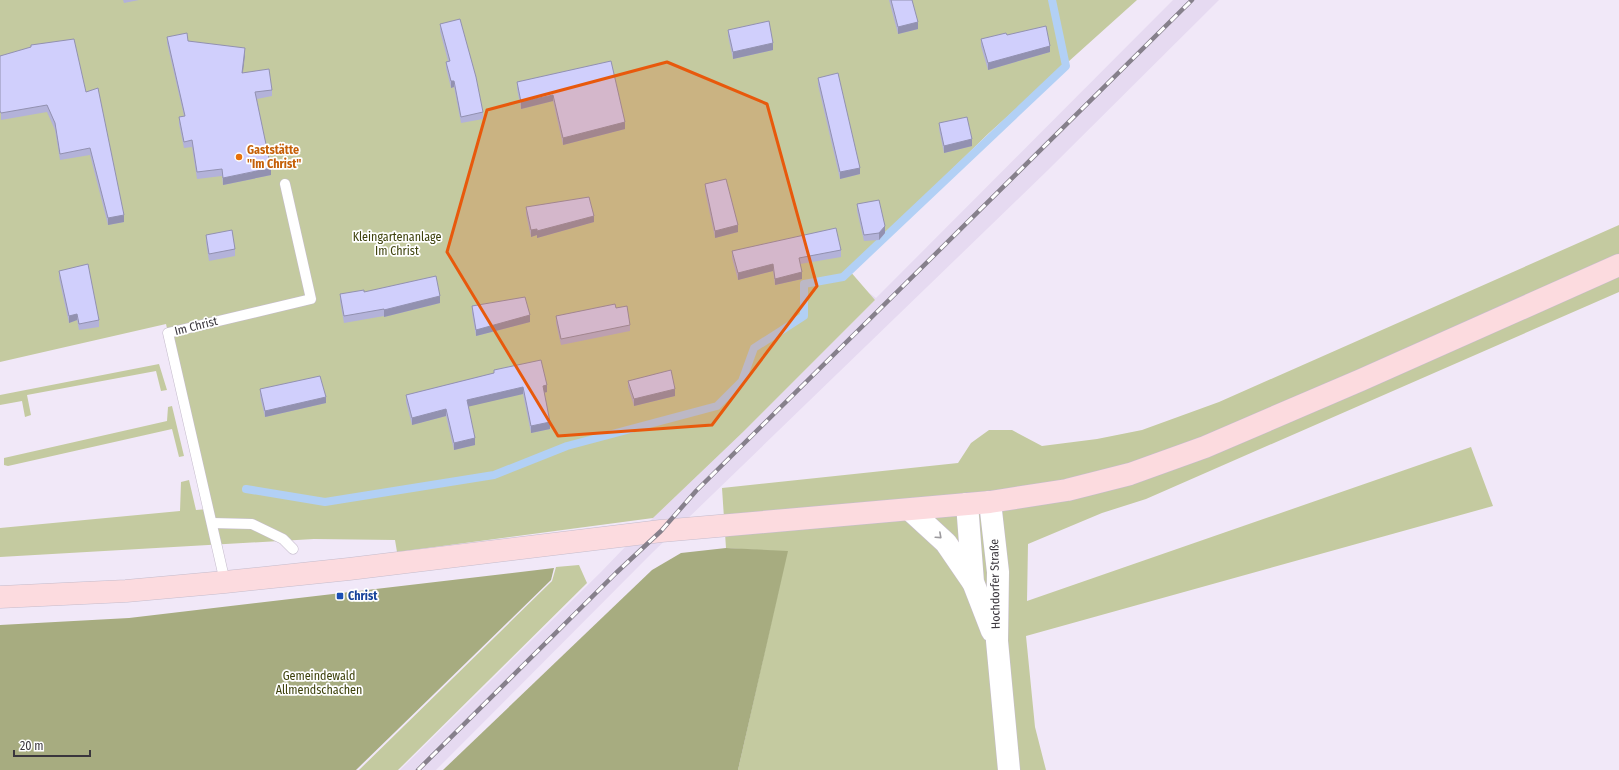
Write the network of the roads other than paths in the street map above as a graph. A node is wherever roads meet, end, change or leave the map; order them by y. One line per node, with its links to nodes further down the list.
1 (285, 184): 6 (lane, Im Christ)
2 (1619, 265): 3 (main road)
3 (990, 502): 4 (main road); 11 (street, Hochdorfer Straße)
4 (967, 504): 5 (main road); 9 (street, Hochdorfer Straße)
5 (910, 510): 8 (main road); 9 (street, one-way to 9)
6 (212, 523): 7 (lane); 8 (lane, Im Christ)
7 (293, 550)
8 (225, 582): 10 (main road)
9 (973, 582): 11 (street, Hochdorfer Straße)
10 (0, 597)
11 (997, 641): 12 (street, Hochdorfer Straße)
12 (1009, 770)

